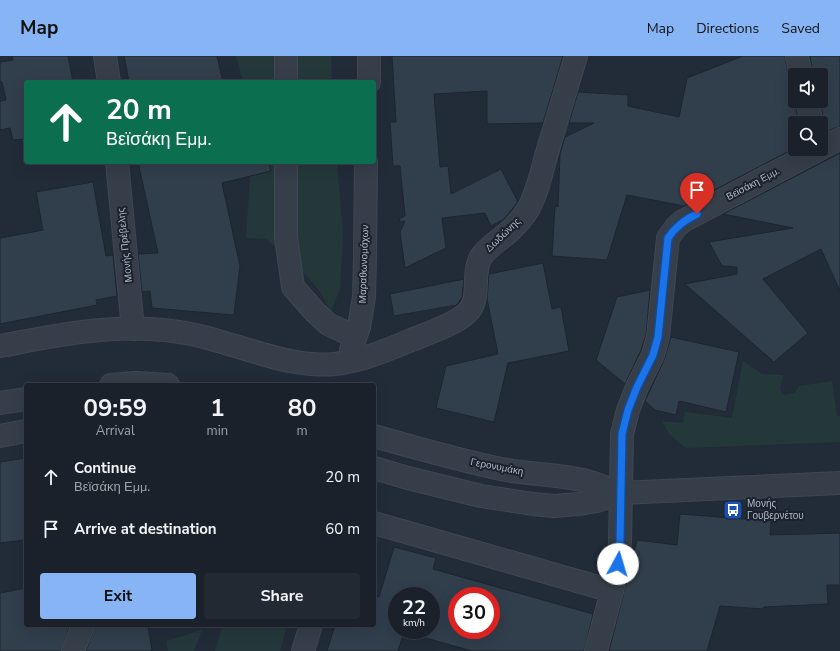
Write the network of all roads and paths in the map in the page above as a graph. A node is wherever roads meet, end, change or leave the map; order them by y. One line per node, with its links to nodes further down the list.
1 (105, 56): 7 (street)
2 (286, 56): 8 (street)
3 (369, 56): 9 (street)
4 (576, 56): 19 (street, Δωδώνης)
5 (797, 56): 6 (street)
6 (800, 68)
7 (109, 80)
8 (286, 80)
9 (369, 80)
10 (840, 139): 11 (street, Βεϊσάκη Εμμ.)
11 (828, 145)
12 (806, 156): 27 (street, Βεϊσάκη Εμμ.)
13 (117, 164): 16 (street, Μονής Πρέβελης)
14 (286, 164): 17 (street)
15 (366, 164): 17 (street, Μαραθωνομάχων)
16 (133, 329): 18 (street, Δωδώνης); 19 (street, Δωδώνης)
17 (355, 337): 19 (street, Μαραθωνομάχων)
18 (0, 346)
19 (346, 362)
20 (24, 399): 21 (street)
21 (0, 403)
22 (24, 431): 23 (street)
23 (0, 436)
24 (376, 437): 27 (street, Γερονυμάκη)
25 (376, 469): 27 (street, Γερονυμάκη)
26 (840, 483): 27 (street, Γερονυμάκη)
27 (620, 493): 29 (street)
28 (376, 524): 29 (street)
29 (612, 591): 34 (street)
30 (82, 627): 32 (street)
31 (310, 627): 33 (street)
32 (73, 651)
33 (303, 651)
34 (596, 651)

